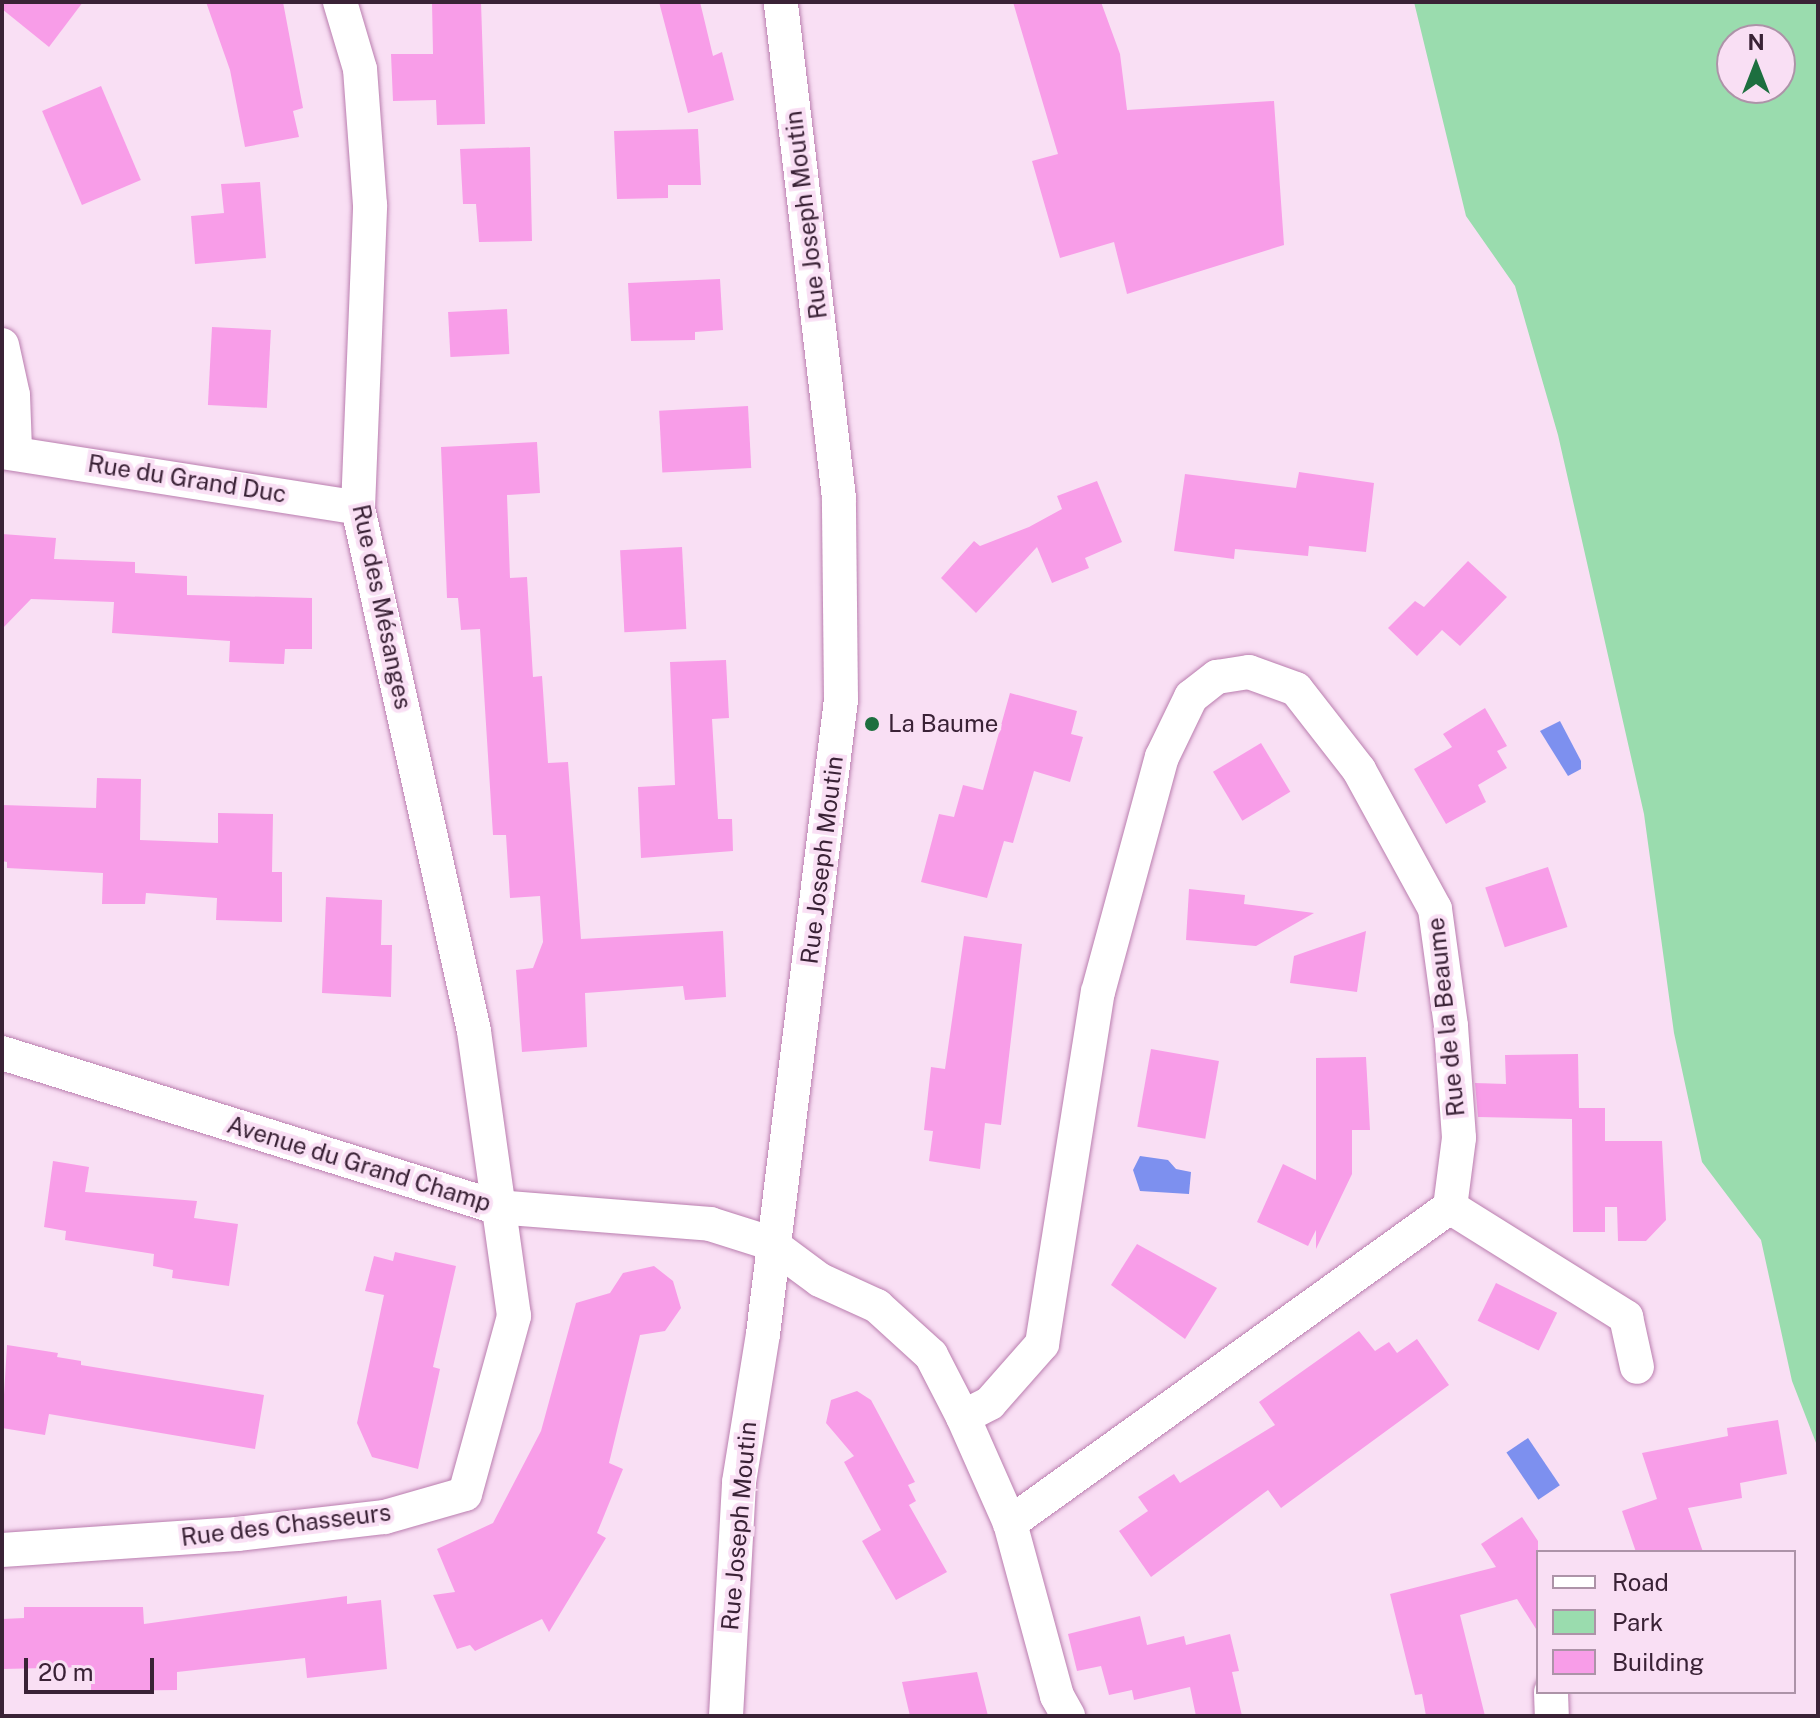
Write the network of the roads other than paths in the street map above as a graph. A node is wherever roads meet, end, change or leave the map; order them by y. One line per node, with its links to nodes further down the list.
1 (340, 2): 5 (street, Rue des Mésanges)
2 (781, 2): 9 (street, Rue Joseph Moutin)
3 (2, 345): 4 (street, Rue du Grand Duc)
4 (8, 451): 5 (street, Rue du Grand Duc)
5 (358, 508): 7 (street, Rue des Mésanges)
6 (2, 1053): 7 (street, Avenue du Grand Champ)
7 (496, 1207): 9 (street, Avenue du Grand Champ); 13 (street, Rue des Chasseurs)
8 (1450, 1207): 10 (street); 11 (street, Rue de la Beaume); 12 (street)
9 (770, 1243): 11 (street, Avenue du Grand Champ); 15 (street, Rue Joseph Moutin)
10 (1637, 1367)
11 (963, 1417): 12 (street, Avenue du Grand Champ)
12 (1010, 1523): 16 (street, Avenue du Grand Champ)
13 (2, 1550)
14 (1551, 1694): 17 (street)
15 (726, 1716)
16 (1068, 1716)
17 (1552, 1716)

